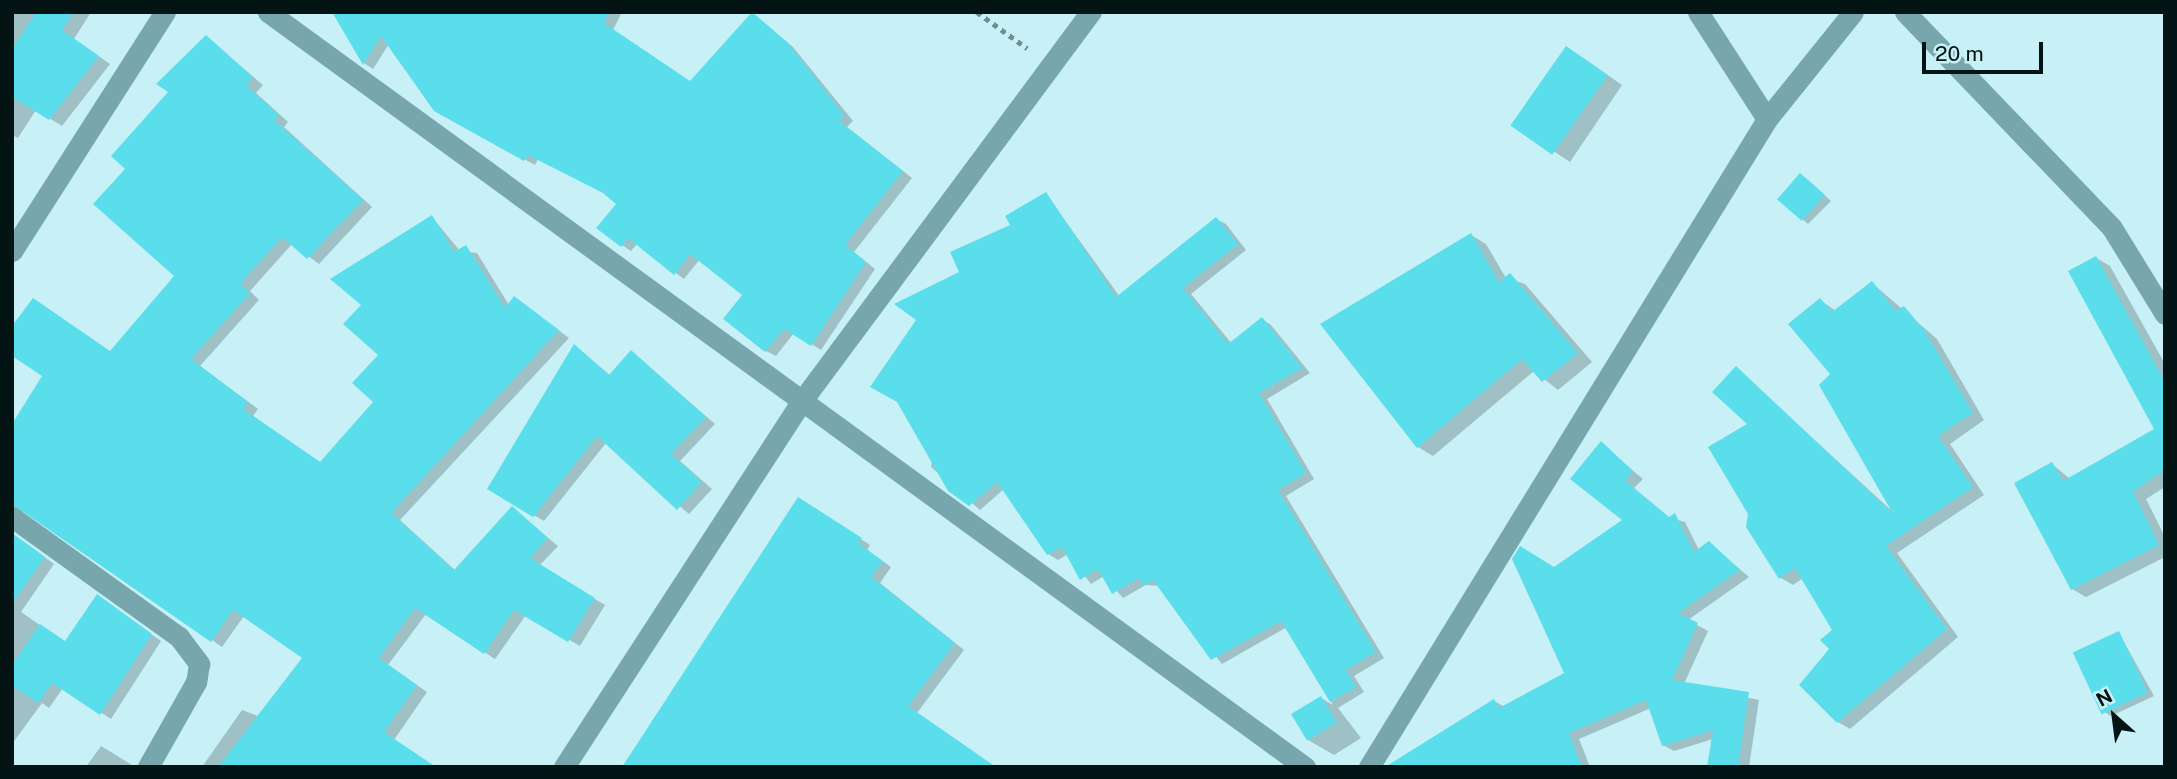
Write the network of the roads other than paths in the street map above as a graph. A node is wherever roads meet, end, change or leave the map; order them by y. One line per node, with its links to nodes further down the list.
1 (165, 12): 8 (street)
2 (268, 12): 10 (street)
3 (1091, 12): 10 (street)
4 (1698, 12): 7 (street)
5 (1853, 12): 7 (street)
6 (1905, 12): 9 (street)
7 (1767, 119): 15 (street)
8 (12, 251)
9 (2165, 314)
10 (802, 402): 13 (street); 14 (street)
11 (12, 517): 12 (street)
12 (148, 767)
13 (564, 767)
14 (1305, 767)
15 (1369, 767)

